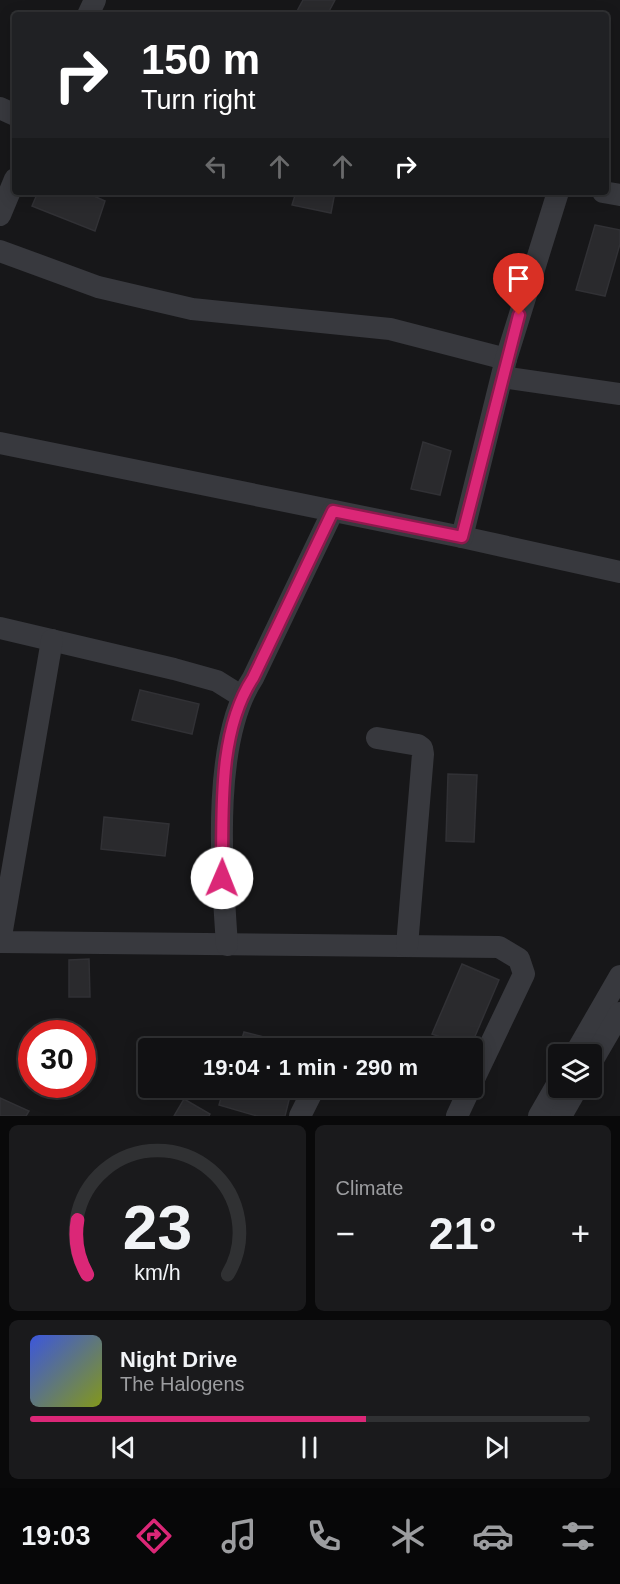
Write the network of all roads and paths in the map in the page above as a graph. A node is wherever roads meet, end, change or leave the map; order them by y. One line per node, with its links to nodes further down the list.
1 (12, 186): 3 (street)
2 (557, 195): 5 (street)
3 (0, 215)
4 (0, 251): 5 (street)
5 (504, 368): 6 (street); 9 (street)
6 (620, 394)
7 (0, 443): 8 (street)
8 (333, 511): 9 (street); 13 (street)
9 (462, 537): 10 (street)
10 (620, 572)
11 (0, 628): 12 (street)
12 (52, 640): 13 (street); 15 (street)
13 (241, 696): 15 (street)
14 (377, 738): 16 (street)
15 (228, 945): 16 (street)
16 (407, 946): 21 (street)
17 (620, 976): 19 (street)
18 (620, 1013): 20 (street)
19 (581, 1044)
20 (602, 1045)
21 (483, 1060)
22 (309, 1098): 26 (street)
23 (464, 1098): 27 (street)
24 (549, 1098): 28 (street)
25 (571, 1098): 29 (street)
26 (300, 1116)
27 (457, 1116)
28 (539, 1116)
29 (561, 1116)

